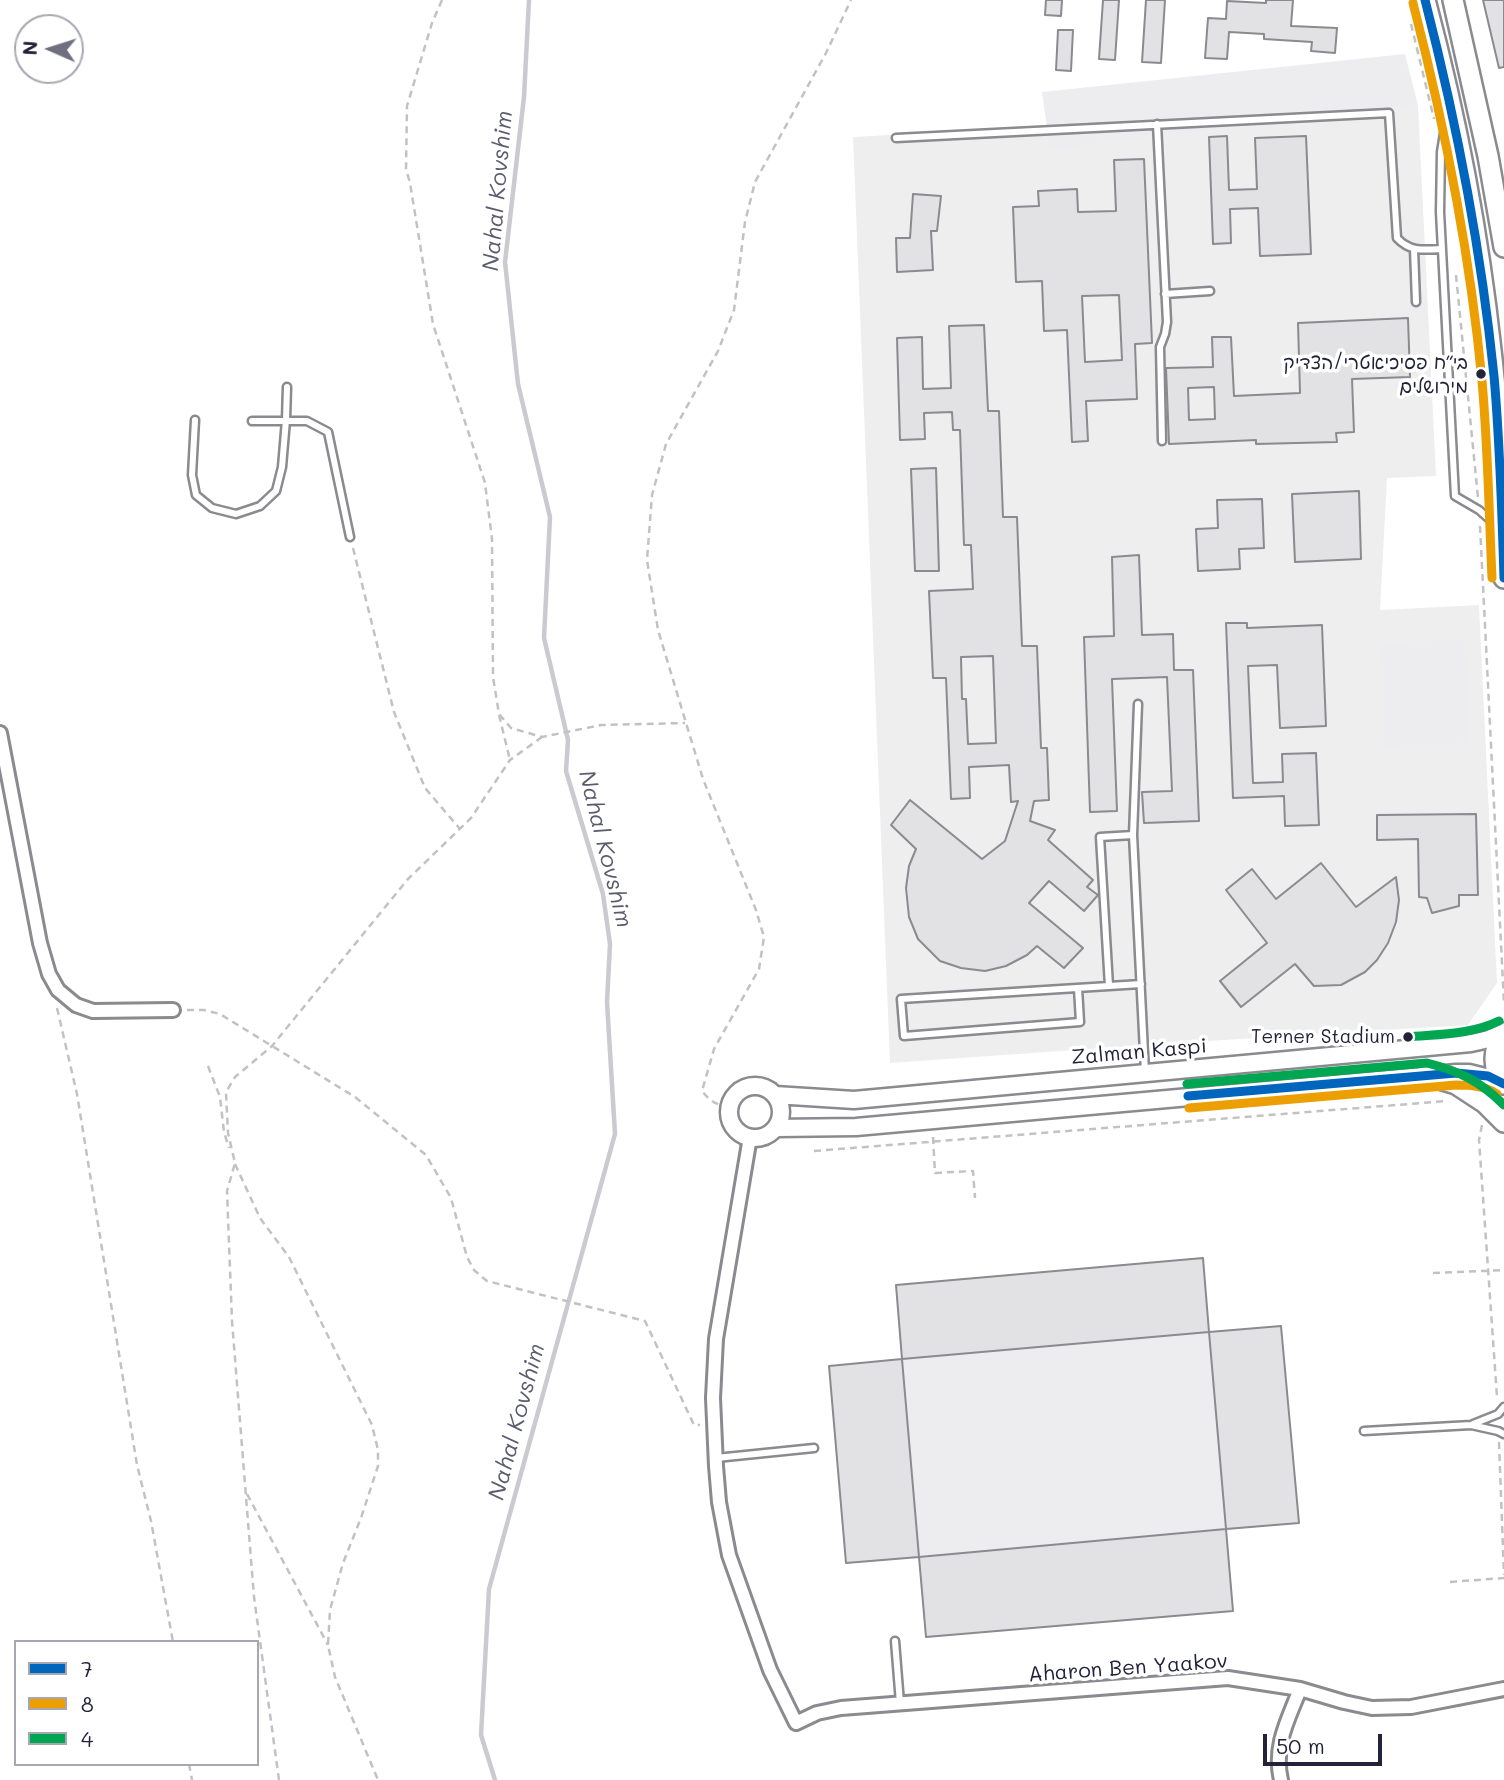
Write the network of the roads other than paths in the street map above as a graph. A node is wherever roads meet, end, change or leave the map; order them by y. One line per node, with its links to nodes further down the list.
1 (1426, 0): 3 (main road)
2 (1453, 0): 6 (main road)
3 (1450, 98): 7 (lane); 17 (main road)
4 (1157, 124): 5 (lane); 8 (lane); 10 (lane)
5 (896, 138)
6 (1504, 247)
7 (1441, 249): 8 (lane); 17 (lane)
8 (1414, 250): 11 (lane)
9 (1210, 291): 10 (lane)
10 (1165, 294): 16 (lane)
11 (1416, 302)
12 (287, 387): 14 (lane)
13 (195, 420): 14 (lane)
14 (286, 420): 15 (lane); 18 (lane)
15 (252, 421)
16 (1162, 441)
17 (1502, 532): 19 (main road)
18 (350, 537)
19 (1504, 578)
20 (1138, 704): 22 (lane)
21 (0, 733): 26 (street)
22 (1133, 835): 23 (lane); 24 (lane)
23 (1141, 984): 24 (lane); 28 (lane)
24 (1109, 986): 25 (lane)
25 (1078, 988): 25 (lane)
26 (173, 1010)
27 (1504, 1032): 28 (street, Zalman Kaspi); 30 (main road)
28 (1146, 1072): 31 (street, Zalman Kaspi)
29 (1426, 1075): 30 (street); 32 (main road); 33 (street)
30 (1503, 1083)
31 (775, 1095): 33 (street); 34 (street)
32 (1504, 1122)
33 (776, 1128): 34 (street)
34 (750, 1137): 40 (street)
35 (1504, 1407): 36 (lane)
36 (1471, 1425): 37 (lane); 38 (lane)
37 (1364, 1431)
38 (1501, 1433)
39 (814, 1448): 40 (lane)
40 (716, 1458): 44 (street, Aharon Ben Yaakov)
41 (895, 1641): 44 (lane)
42 (1300, 1689): 43 (street, Aharon Ben Yaakov); 44 (street, Aharon Ben Yaakov); 45 (street)
43 (1504, 1690)
44 (900, 1705)
45 (1281, 1780)

